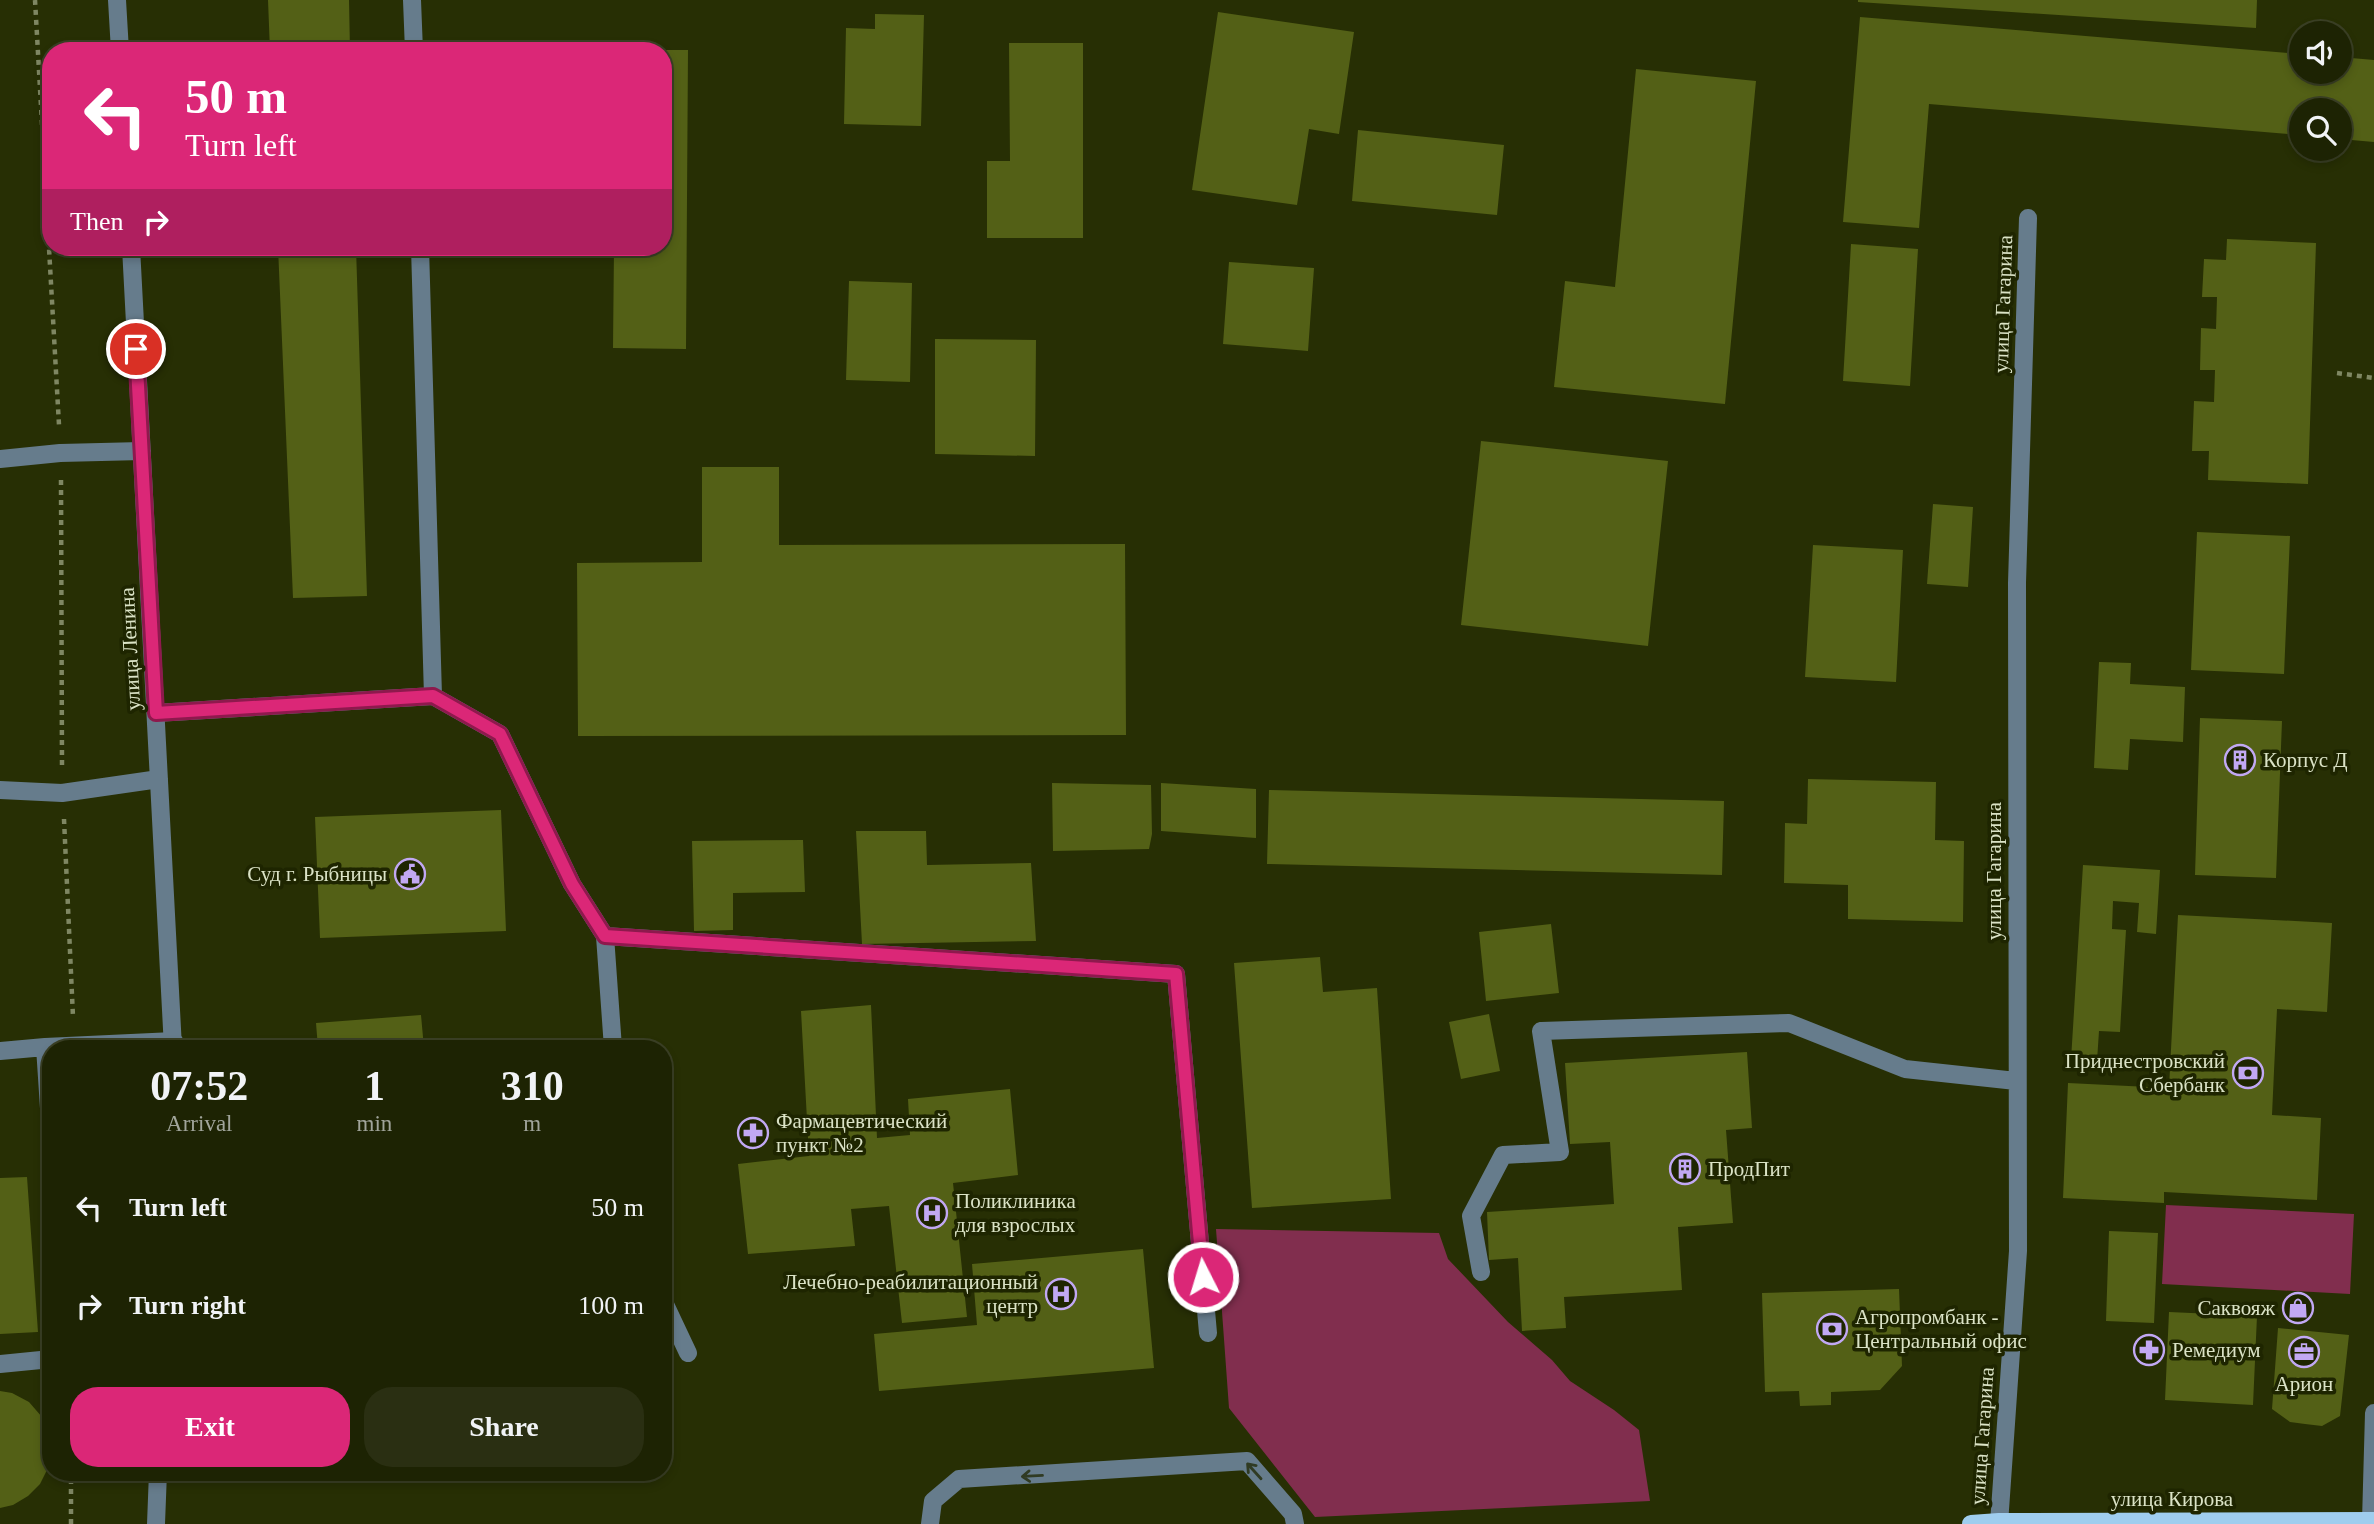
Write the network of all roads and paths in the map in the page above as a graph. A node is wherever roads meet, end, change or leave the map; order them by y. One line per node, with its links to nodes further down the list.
1 (35, 0): 6 (path)
2 (117, 0): 4 (street)
3 (412, 0): 5 (street)
4 (119, 42)
5 (414, 42)
6 (42, 127)
7 (2028, 218): 27 (street, улица Гагарина)
8 (49, 256): 14 (path)
9 (131, 256): 13 (street, улица Ленина)
10 (420, 256): 16 (street)
11 (2337, 373): 12 (path)
12 (2374, 378)
13 (142, 451): 14 (street); 17 (street, улица Ленина)
14 (60, 453): 15 (street); 20 (path)
15 (0, 459)
16 (433, 696): 17 (street); 21 (street)
17 (156, 713): 18 (street, улица Ленина)
18 (159, 779): 20 (street); 23 (street, улица Ленина)
19 (0, 790): 20 (street)
20 (62, 793): 22 (path)
21 (605, 936): 24 (street); 30 (street)
22 (74, 1040)
23 (174, 1040)
24 (612, 1040)
25 (42, 1047): 26 (street)
26 (0, 1051)
27 (2016, 1081): 28 (street); 38 (street, улица Гагарина)
28 (1481, 1272)
29 (672, 1319): 31 (street)
30 (1208, 1333)
31 (688, 1353)
32 (42, 1360): 33 (street)
33 (0, 1364)
34 (2374, 1413): 37 (street)
35 (71, 1481): 39 (path)
36 (158, 1481): 40 (street)
37 (2372, 1521): 38 (main road, улица Кирова)
38 (1999, 1523): 43 (main road, улица Кирова)
39 (71, 1524)
40 (156, 1524)
41 (930, 1524): 42 (street, one-way to 41)
42 (1295, 1524)
43 (1971, 1524)

